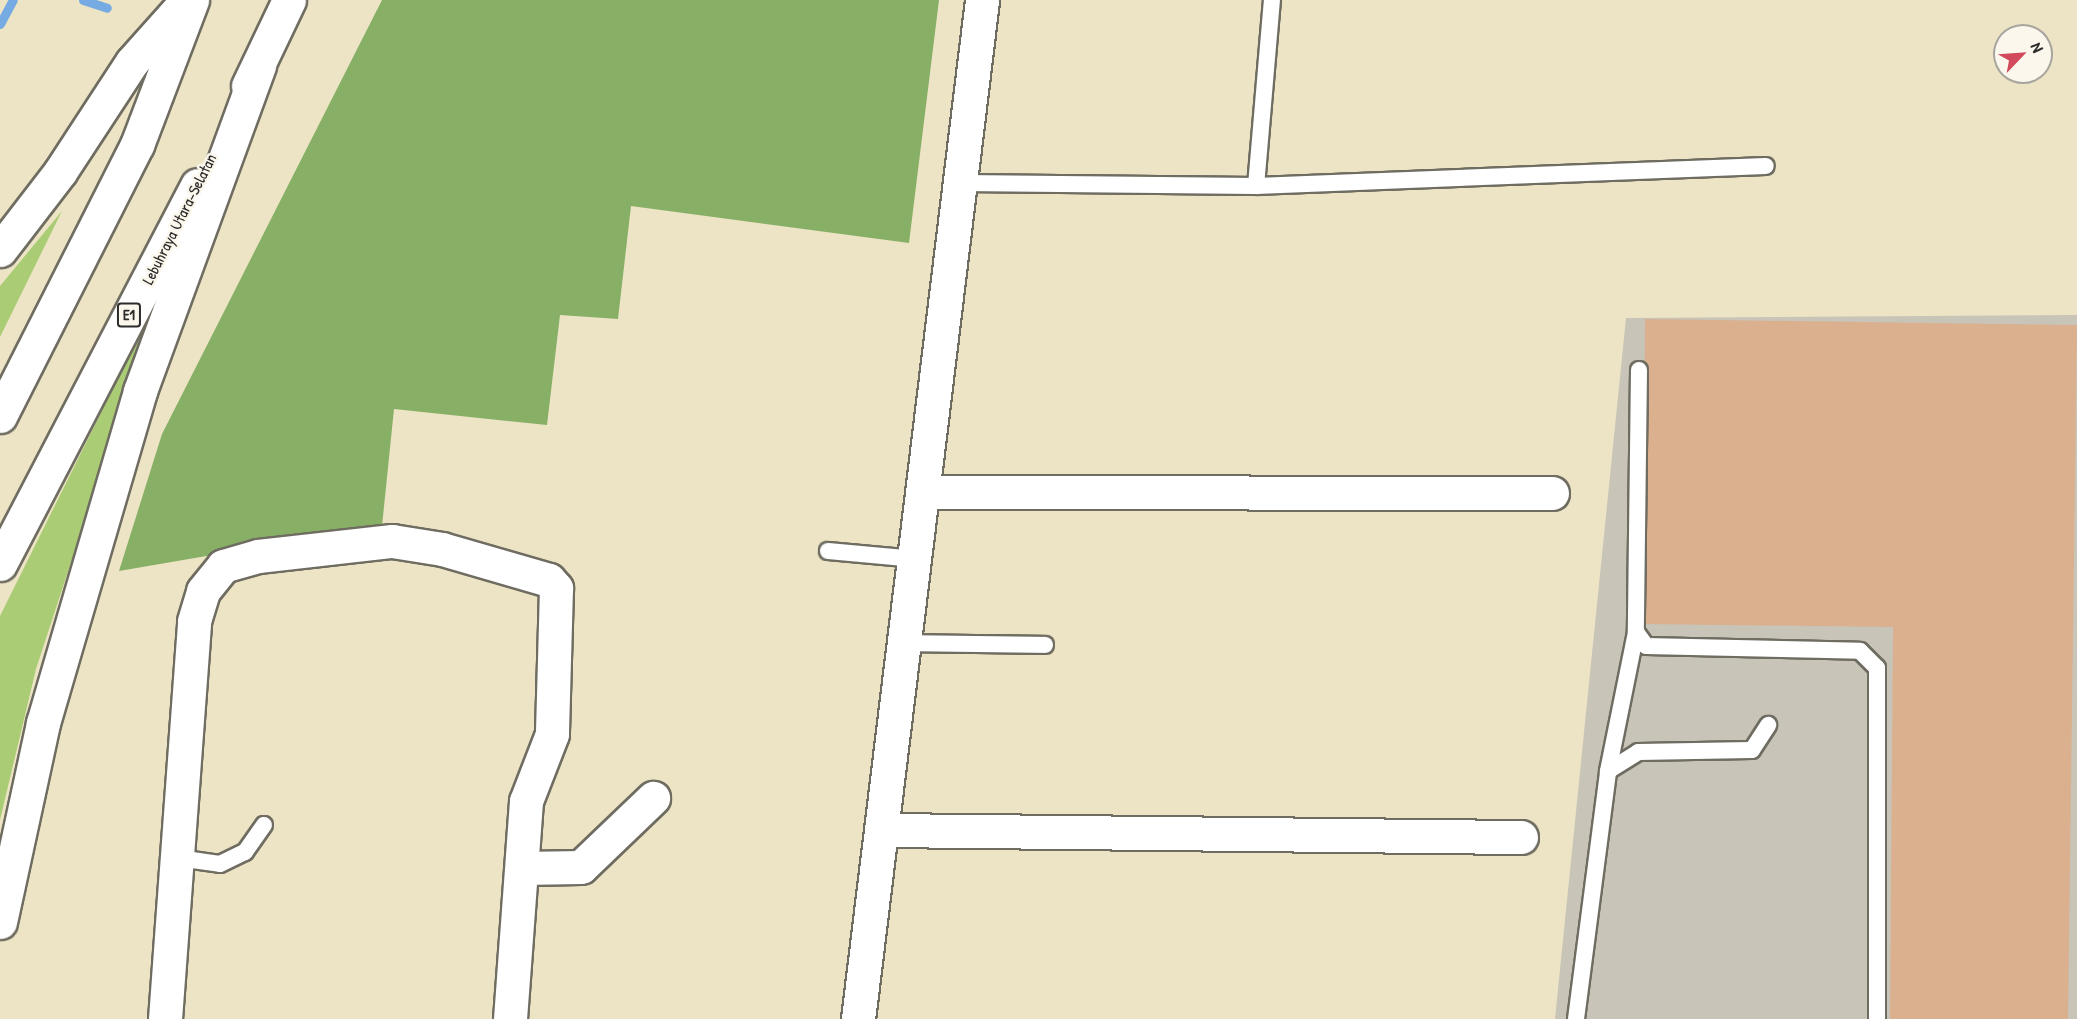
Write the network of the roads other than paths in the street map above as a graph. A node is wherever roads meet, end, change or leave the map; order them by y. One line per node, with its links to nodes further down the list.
1 (187, 0): 10 (main road)
2 (192, 0): 12 (main road)
3 (289, 0): 6 (main road, Lebuhraya Utara–Selatan / E1)
4 (982, 0): 8 (main road)
5 (1272, 0): 9 (lane)
6 (259, 66): 17 (main road, Lebuhraya Utara–Selatan / E1); 29 (main road)
7 (1766, 166): 9 (lane)
8 (962, 183): 9 (lane); 13 (main road)
9 (1257, 186)
10 (0, 250)
11 (1639, 370): 18 (lane)
12 (0, 416)
13 (924, 492): 14 (main road); 16 (main road)
14 (1552, 493)
15 (828, 551): 16 (lane)
16 (916, 560): 19 (main road)
17 (0, 564)
18 (1636, 632): 22 (lane); 34 (lane)
19 (906, 643): 20 (lane); 25 (main road)
20 (1045, 645)
21 (1768, 725): 22 (lane)
22 (1608, 771): 33 (lane)
23 (653, 798): 28 (main road)
24 (264, 825): 27 (lane)
25 (883, 830): 26 (main road); 32 (main road)
26 (1521, 837)
27 (178, 858): 28 (main road); 30 (main road)
28 (522, 867): 31 (main road)
29 (0, 922)
30 (165, 1019)
31 (510, 1019)
32 (858, 1019)
33 (1576, 1019)
34 (1877, 1019)

